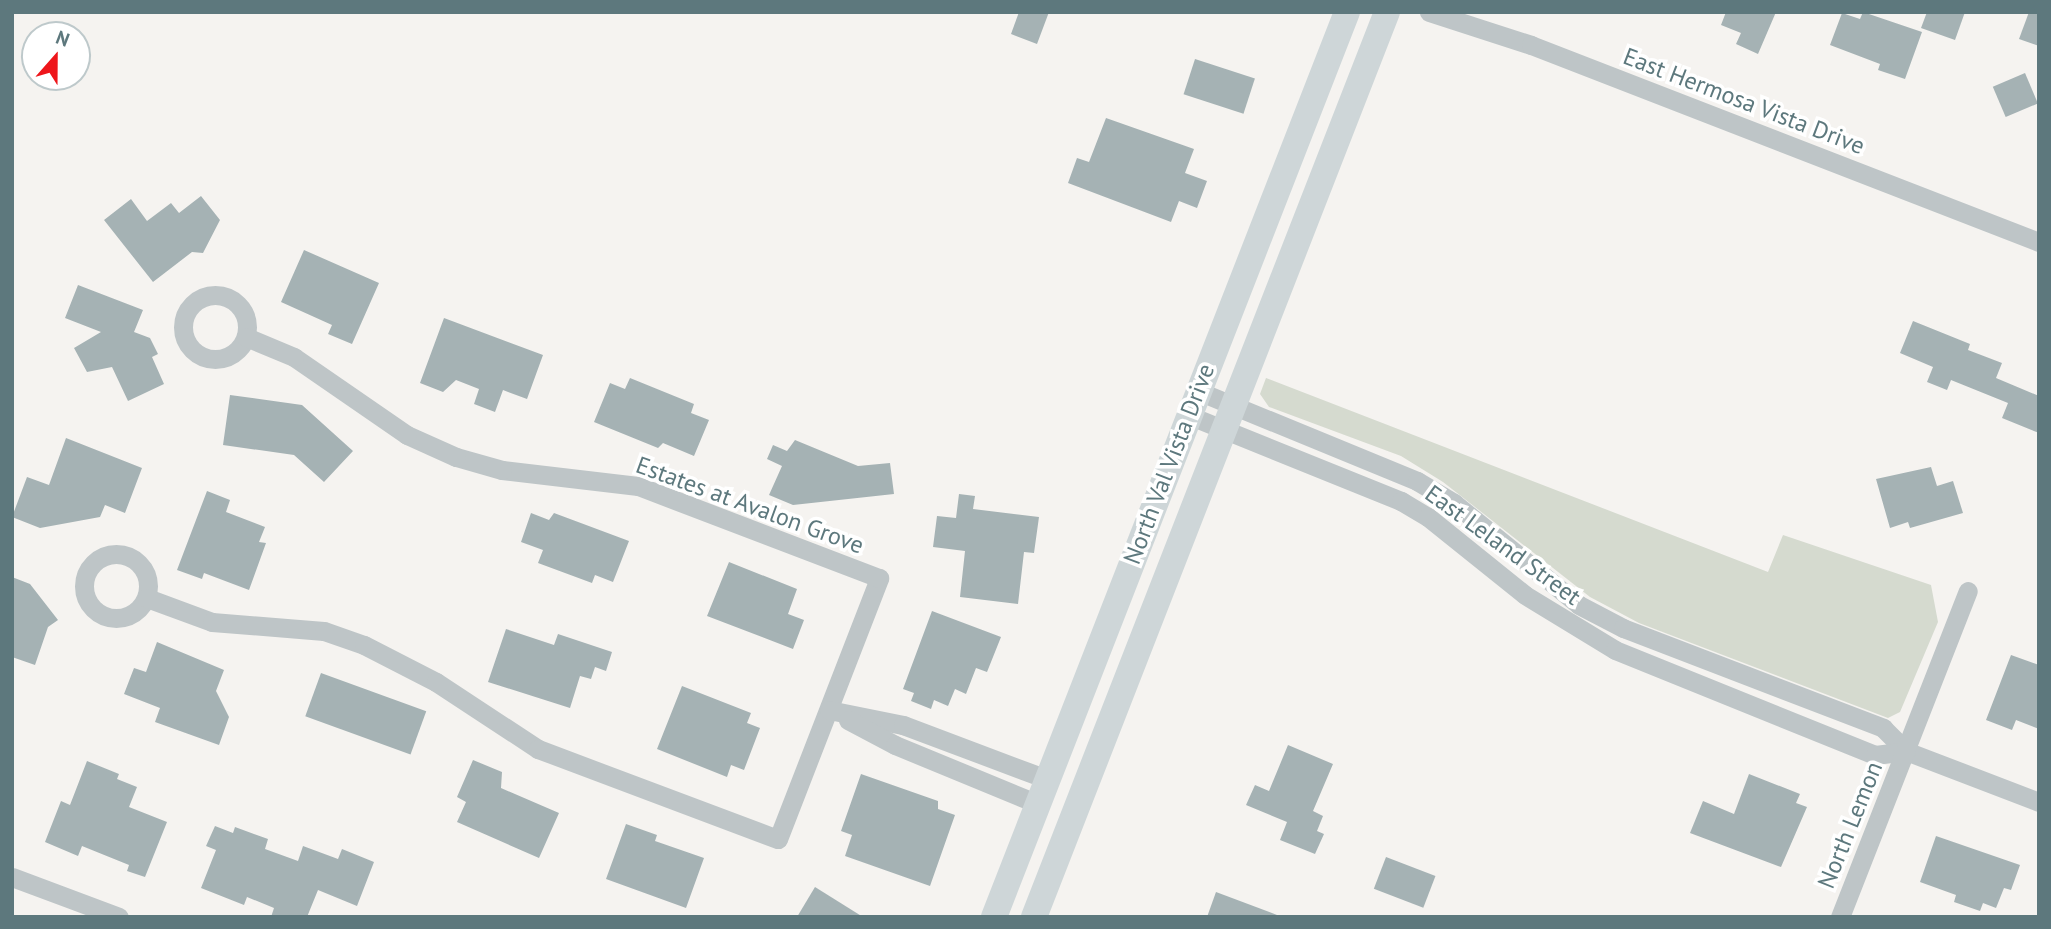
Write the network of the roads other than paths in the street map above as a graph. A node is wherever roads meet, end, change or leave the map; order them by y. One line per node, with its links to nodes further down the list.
1 (1347, 12): 6 (main road, North Val Vista Drive)
2 (1387, 12): 7 (main road, North Val Vista Drive)
3 (1429, 12): 4 (street, East Hermosa Vista Drive)
4 (2039, 243)
5 (246, 337): 10 (street, Estates at Avalon Grove)
6 (1193, 403): 7 (street, East Leland Street); 14 (main road, North Val Vista Drive)
7 (1229, 417): 11 (street, East Leland Street); 11 (street, East Leland Street); 20 (main road, North Val Vista Drive)
8 (1968, 590): 11 (street, North Lemon)
9 (147, 598): 10 (street, Estates at Avalon Grove)
10 (829, 710): 12 (street); 13 (street)
11 (1906, 751): 15 (street, East Leland Street); 21 (street, North Lemon)
12 (976, 752): 13 (street); 14 (street)
13 (969, 775): 16 (street)
14 (1047, 779): 16 (main road, North Val Vista Drive)
15 (2039, 802)
16 (1038, 804): 19 (main road, North Val Vista Drive)
17 (12, 877): 18 (street)
18 (119, 917)
19 (994, 917)
20 (1034, 917)
21 (1840, 917)

